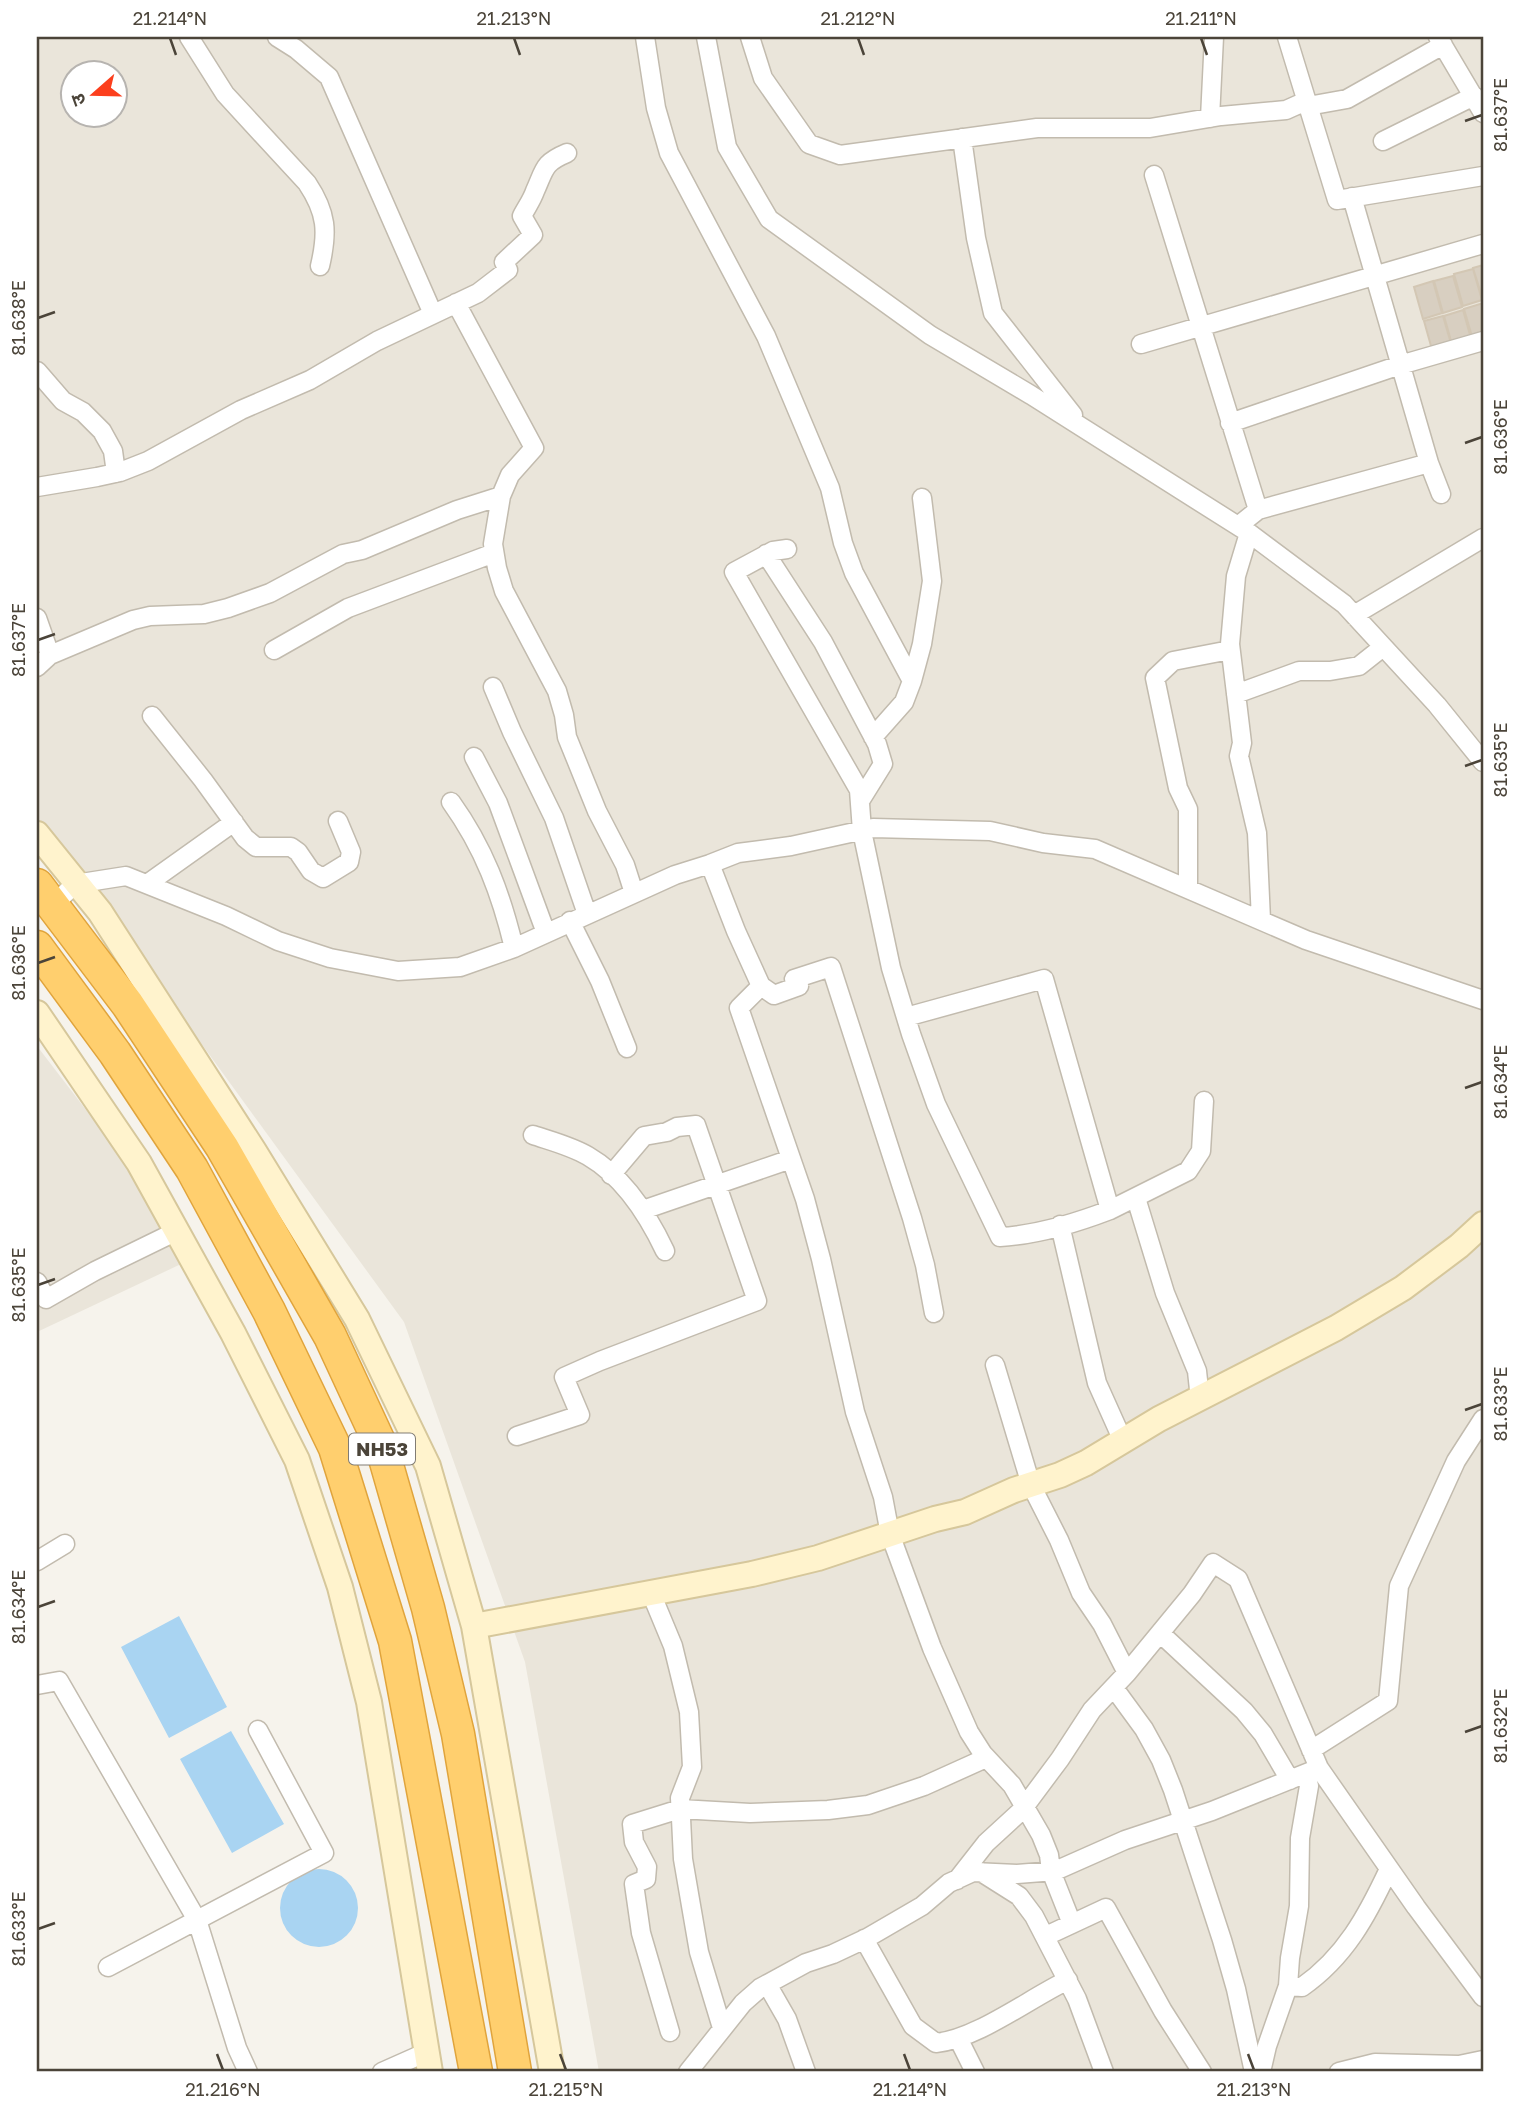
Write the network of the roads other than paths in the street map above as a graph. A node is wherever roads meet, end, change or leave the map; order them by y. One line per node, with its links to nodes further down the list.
1 (189, 37): 20 (street)
2 (276, 37): 23 (street)
3 (645, 37): 50 (street)
4 (706, 37): 30 (street)
5 (750, 37): 13 (street)
6 (1214, 37): 12 (street)
7 (1287, 37): 10 (street)
8 (1440, 41): 9 (street); 10 (street)
9 (1474, 96): 11 (street); 14 (street)
10 (1307, 103): 12 (street); 18 (street)
11 (1483, 113)
12 (1210, 118): 13 (street)
13 (962, 138): 30 (street)
14 (1383, 141)
15 (568, 153): 22 (street)
16 (1154, 174): 24 (street)
17 (1483, 176): 18 (street)
18 (1352, 197): 21 (street)
19 (1483, 244): 21 (street)
20 (320, 266)
21 (1375, 277): 24 (street); 27 (street)
22 (456, 303): 23 (street); 35 (street)
23 (433, 314): 32 (street)
24 (1201, 326): 26 (street); 29 (street)
25 (1483, 341): 27 (street)
26 (1141, 344)
27 (1400, 365): 29 (street); 31 (street)
28 (37, 370): 32 (street)
29 (1230, 422): 37 (street)
30 (1088, 431): 38 (street)
31 (1429, 463): 34 (street); 37 (street)
32 (116, 473): 33 (street)
33 (37, 487)
34 (1441, 494)
35 (501, 496): 41 (street); 48 (street)
36 (922, 498): 50 (street)
37 (1258, 510): 38 (street)
38 (1244, 529): 43 (street); 47 (street)
39 (1483, 538): 43 (street)
40 (787, 549): 42 (street)
41 (494, 553): 46 (street); 67 (street)
42 (766, 554): 54 (street); 58 (street)
43 (1354, 615): 45 (street)
44 (37, 618): 48 (street)
45 (1383, 646): 52 (street); 56 (street)
46 (274, 650)
47 (1230, 650): 52 (street); 66 (street)
48 (50, 654): 49 (street)
49 (37, 667)
50 (912, 681): 54 (street)
51 (493, 687): 69 (street)
52 (1236, 694): 70 (street)
53 (152, 716): 60 (street)
54 (873, 737): 58 (street)
55 (474, 757): 71 (street)
56 (1483, 762)
57 (452, 802): 72 (street)
58 (860, 802): 61 (street)
59 (338, 821): 60 (street)
60 (234, 822): 65 (street)
61 (862, 831): 63 (street); 66 (street); 77 (street)
62 (37, 834): 64 (street)
63 (710, 864): 67 (street); 74 (street)
64 (75, 884): 65 (street); 68 (street); 103 (street)
65 (146, 884): 72 (street)
66 (1188, 888): 70 (street)
67 (634, 893): 69 (street)
68 (44, 896): 136 (highway, NH53)
69 (579, 917): 71 (street); 78 (street)
70 (1261, 920): 75 (street)
71 (546, 933): 72 (street)
72 (514, 948)
73 (39, 954): 135 (highway, NH53)
74 (761, 986): 81 (street); 92 (street)
75 (1483, 1000)
76 (37, 1013): 89 (street)
77 (906, 1017): 86 (street); 88 (street)
78 (627, 1048)
79 (1203, 1101): 84 (street)
80 (533, 1135): 82 (street)
81 (791, 1159): 83 (street); 99 (street)
82 (611, 1175): 83 (street); 85 (street)
83 (716, 1185): 85 (street); 96 (street)
84 (1136, 1198): 86 (street); 94 (street)
85 (643, 1210): 90 (street)
86 (1110, 1210): 88 (street)
87 (1483, 1224): 94 (street)
88 (1060, 1225): 97 (street)
89 (177, 1231): 91 (street); 132 (street)
90 (665, 1251)
91 (37, 1282)
92 (934, 1313)
93 (995, 1365): 98 (street)
94 (1200, 1399): 97 (street)
95 (1483, 1419): 109 (street)
96 (517, 1436)
97 (1123, 1441): 98 (street)
98 (1031, 1485): 99 (street); 105 (street)
99 (890, 1534): 102 (street); 110 (street)
100 (65, 1544): 101 (street)
101 (37, 1561)
102 (651, 1593): 103 (street); 113 (street)
103 (474, 1626): 137 (street)
104 (1160, 1633): 105 (street); 109 (street); 111 (street)
105 (1127, 1673): 107 (street)
106 (37, 1685): 119 (street)
107 (1114, 1688): 112 (street); 114 (street)
108 (258, 1730): 119 (street)
109 (1311, 1750): 111 (street)
110 (986, 1758): 112 (street); 113 (street)
111 (1305, 1774): 114 (street); 115 (street); 126 (street)
112 (1025, 1805): 116 (street); 118 (street)
113 (680, 1809): 128 (street); 129 (street)
114 (1182, 1821): 116 (street); 143 (street)
115 (1389, 1869): 126 (street); 127 (street)
116 (1051, 1871): 117 (street); 120 (street)
117 (981, 1872): 118 (street); 121 (street)
118 (957, 1880): 122 (street)
119 (198, 1920): 123 (street); 133 (street)
120 (1072, 1924): 121 (street); 142 (street)
121 (1045, 1936): 124 (street)
122 (864, 1939): 125 (street); 130 (street)
123 (108, 1967)
124 (1068, 1980): 130 (street); 141 (street)
125 (767, 1984): 128 (street); 139 (street)
126 (1288, 1986): 144 (street)
127 (1483, 1997)
128 (722, 2028): 138 (street)
129 (670, 2032)
130 (958, 2038): 140 (street)
131 (1483, 2060): 145 (street)
132 (429, 2062): 134 (street)
133 (248, 2072)
134 (382, 2072)
135 (476, 2072)
136 (515, 2072)
137 (552, 2072)
138 (688, 2072)
139 (806, 2072)
140 (975, 2072)
141 (1104, 2072)
142 (1202, 2072)
143 (1254, 2072)
144 (1261, 2072)
145 (1339, 2072)

